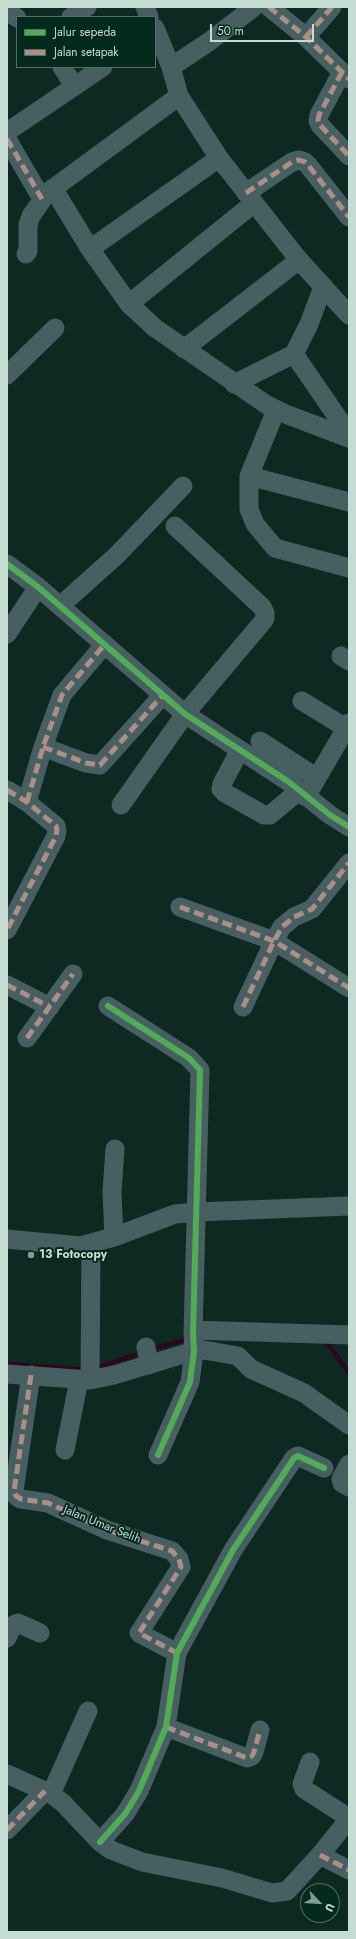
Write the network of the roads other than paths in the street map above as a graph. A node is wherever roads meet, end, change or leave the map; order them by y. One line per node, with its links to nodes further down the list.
1 (87, 7): 6 (street)
2 (254, 7): 10 (street)
3 (269, 7): 9 (street)
4 (332, 7): 9 (street)
5 (7, 11): 7 (street)
6 (73, 16)
7 (16, 17)
8 (156, 32): 10 (street)
9 (306, 37): 13 (street)
10 (171, 67): 15 (street)
11 (63, 68): 14 (street)
12 (101, 68): 14 (street)
13 (346, 76): 18 (street)
14 (74, 86): 16 (street)
15 (180, 96): 19 (street); 20 (street)
16 (7, 132)
17 (7, 139): 20 (street)
18 (349, 156)
19 (219, 158): 21 (street); 23 (street)
20 (47, 193): 23 (street); 24 (street)
21 (250, 198): 22 (street); 25 (street); 27 (street)
22 (349, 218)
23 (90, 249): 27 (street)
24 (26, 254)
25 (299, 260): 26 (street); 30 (street)
26 (323, 287): 28 (street); 31 (street)
27 (129, 304): 30 (street)
28 (347, 308)
29 (55, 328): 32 (street)
30 (184, 349): 33 (street)
31 (294, 354): 33 (street); 35 (street)
32 (7, 375)
33 (234, 384): 34 (street)
34 (276, 410): 36 (street); 37 (street)
35 (349, 434)
36 (349, 438)
37 (249, 476): 39 (street); 42 (street)
38 (183, 486): 44 (street)
39 (349, 502)
40 (175, 526): 49 (street)
41 (7, 564): 43 (street)
42 (349, 568)
43 (38, 587): 44 (street); 45 (street)
44 (60, 606): 46 (street)
45 (7, 634)
46 (105, 644): 47 (street); 52 (street)
47 (162, 696): 49 (street); 52 (street)
48 (302, 701): 50 (street)
49 (185, 714): 53 (street); 58 (street)
50 (347, 726): 54 (street)
51 (260, 741): 54 (street)
52 (43, 747): 57 (street)
53 (240, 750): 56 (street); 56 (street)
54 (317, 778): 56 (street)
55 (7, 790): 57 (street)
56 (303, 793): 59 (street)
57 (27, 802): 62 (street)
58 (120, 805)
59 (349, 827)
60 (349, 862): 63 (street)
61 (180, 907): 63 (street)
62 (7, 930)
63 (274, 941): 66 (street); 69 (street)
64 (73, 974): 68 (street)
65 (7, 985): 68 (street)
66 (349, 988)
67 (108, 1006): 73 (street)
68 (50, 1007): 70 (street)
69 (243, 1007)
70 (27, 1038)
71 (115, 1149): 74 (street)
72 (349, 1206): 73 (street)
73 (197, 1212): 74 (street); 77 (street)
74 (114, 1237): 76 (street)
75 (7, 1239): 76 (street)
76 (91, 1244): 80 (street)
77 (193, 1330): 78 (street); 79 (street)
78 (346, 1340)
79 (194, 1351): 80 (street); 83 (street); 85 (street)
80 (87, 1372): 82 (street); 84 (street)
81 (7, 1374): 82 (street)
82 (31, 1375): 91 (street, Jalan Umar Selih)
83 (349, 1425)
84 (65, 1450)
85 (158, 1455)
86 (349, 1464): 88 (street)
87 (324, 1468): 91 (street)
88 (349, 1487)
89 (40, 1633): 90 (street)
90 (7, 1638)
91 (177, 1653): 93 (street)
92 (88, 1711): 97 (street)
93 (166, 1727): 94 (street); 100 (street)
94 (260, 1730)
95 (310, 1762): 98 (street)
96 (7, 1774): 97 (street)
97 (48, 1793): 99 (street); 100 (street)
98 (349, 1819): 101 (street)
99 (7, 1830)
100 (100, 1842): 101 (street)
101 (320, 1855): 102 (street)
102 (349, 1870)

